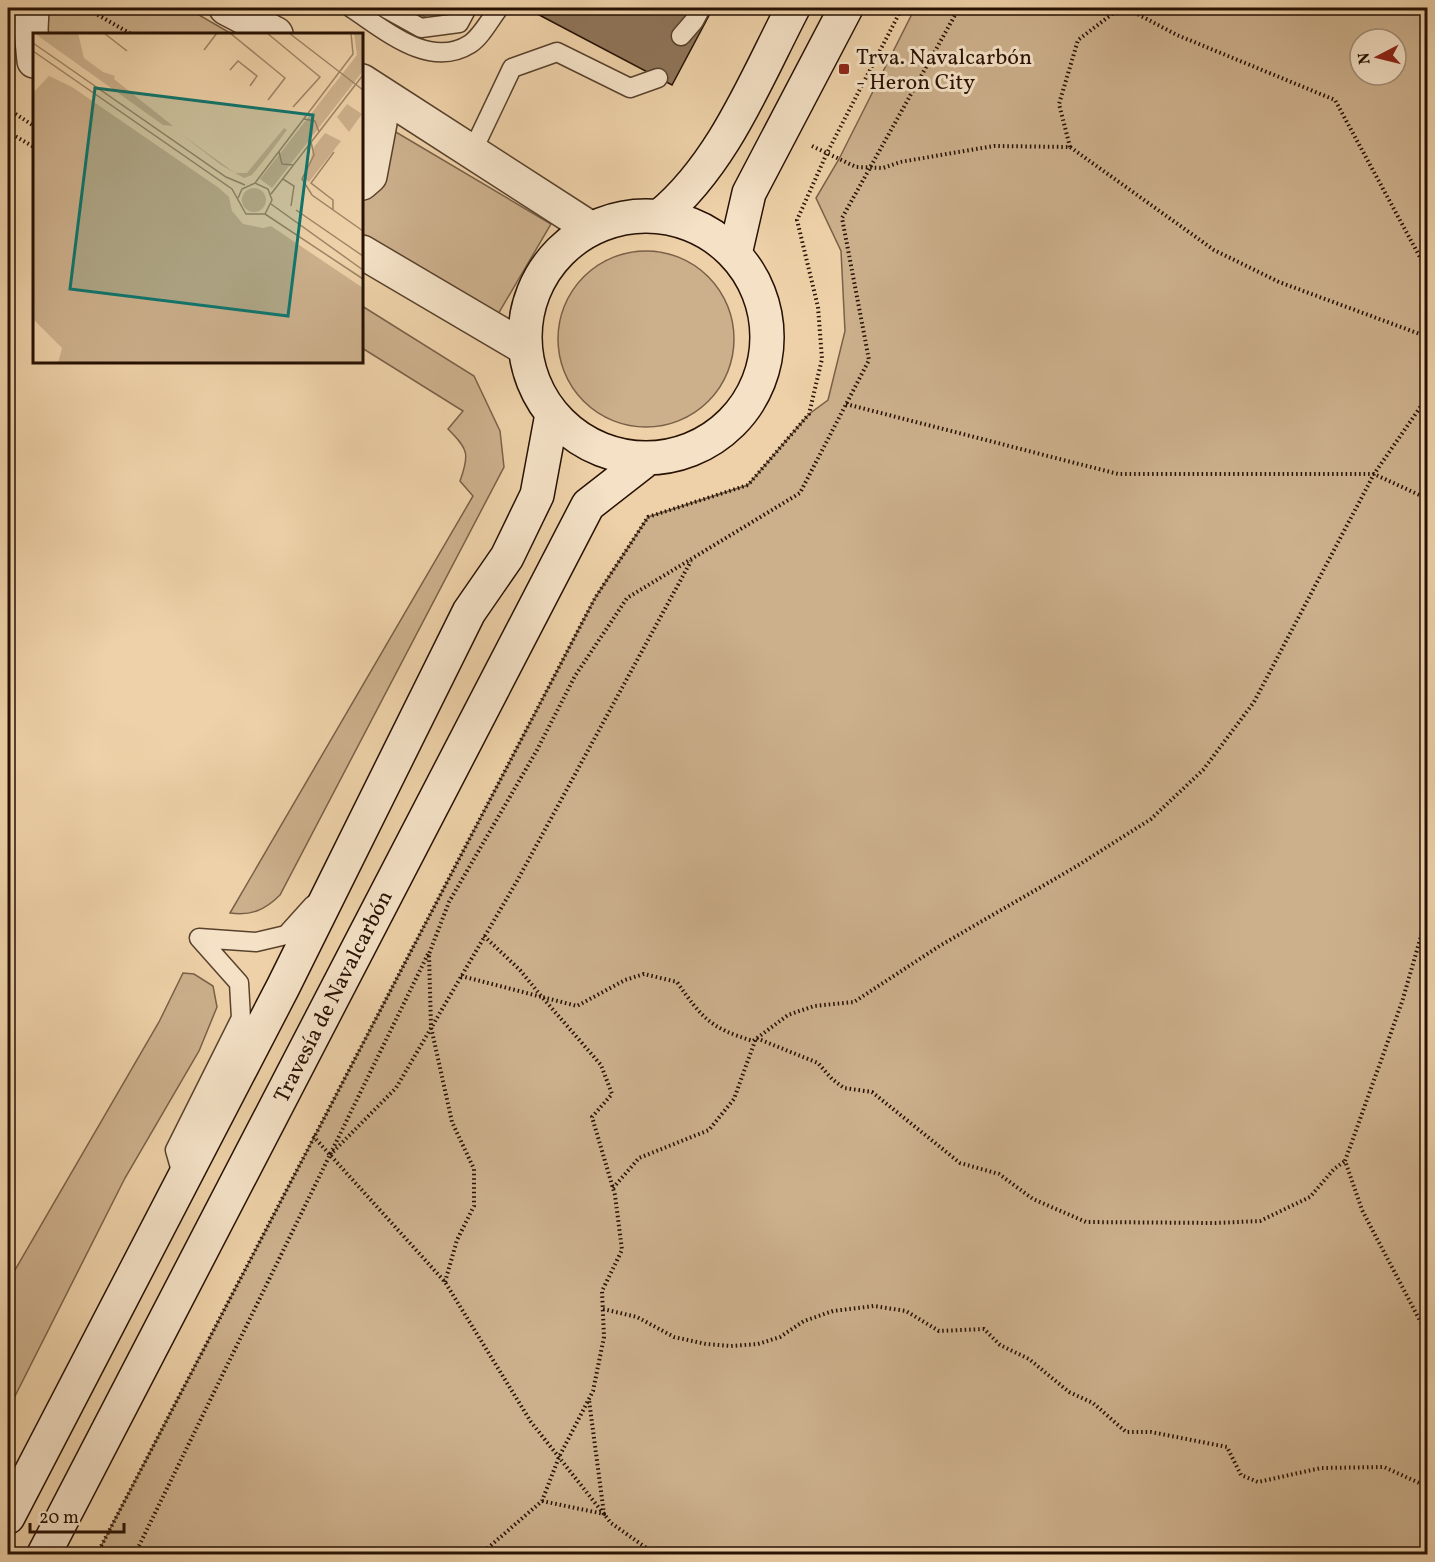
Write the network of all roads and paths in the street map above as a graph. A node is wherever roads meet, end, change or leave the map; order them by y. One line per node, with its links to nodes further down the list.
1 (32, 8): 19 (street)
2 (86, 8): 15 (path)
3 (226, 8): 16 (street)
4 (351, 8): 7 (lane)
5 (385, 8): 6 (lane)
6 (467, 8)
7 (499, 8)
8 (701, 8): 17 (lane)
9 (793, 8): 34 (street)
10 (846, 8): 37 (street)
11 (902, 8): 31 (path)
12 (959, 8): 32 (path)
13 (1120, 8): 29 (path)
14 (1126, 8): 38 (path)
15 (129, 33)
16 (274, 33)
17 (681, 36)
18 (8, 46): 20 (street)
19 (33, 51)
20 (33, 60)
21 (658, 78): 30 (lane)
22 (363, 82): 30 (street)
23 (363, 83): 33 (street)
24 (8, 110): 25 (path)
25 (33, 125)
26 (8, 132): 27 (path)
27 (33, 146)
28 (812, 146): 31 (path)
29 (1070, 147): 32 (path); 39 (path)
30 (472, 152): 35 (street)
31 (827, 153): 32 (path); 56 (path)
32 (870, 167): 42 (path)
33 (363, 182)
34 (660, 216): 35 (street); 37 (street)
35 (590, 228): 40 (street)
36 (363, 253): 40 (street)
37 (735, 254): 44 (street)
38 (1428, 272)
39 (1428, 337)
40 (525, 348): 43 (street)
41 (1428, 396): 45 (path)
42 (846, 404): 45 (path); 47 (path)
43 (552, 414): 44 (street); 48 (street)
44 (647, 459): 70 (street, Travesía de Navalcarbón)
45 (1374, 474): 46 (path); 55 (path)
46 (1428, 499)
47 (692, 560): 50 (path); 51 (path)
48 (332, 884): 59 (street); 59 (lane)
49 (1428, 912): 58 (path)
50 (484, 936): 52 (path); 53 (path)
51 (429, 954): 54 (path); 57 (path)
52 (461, 976): 53 (path); 54 (path)
53 (542, 997): 55 (path); 60 (path)
54 (431, 1027): 57 (path); 61 (path)
55 (756, 1038): 58 (path); 60 (path)
56 (313, 1136): 57 (path); 71 (path)
57 (330, 1155): 61 (path); 72 (path)
58 (1345, 1161): 63 (path)
59 (183, 1178): 69 (street)
60 (613, 1188): 62 (path)
61 (445, 1281): 65 (path)
62 (603, 1309): 64 (path); 66 (path)
63 (1428, 1336)
64 (589, 1399): 65 (path); 68 (path)
65 (559, 1457): 67 (path); 68 (path)
66 (1428, 1487)
67 (542, 1501): 68 (path); 73 (path)
68 (604, 1514): 74 (path)
69 (8, 1516)
70 (44, 1554)
71 (97, 1554)
72 (135, 1554)
73 (481, 1554)
74 (655, 1554)

